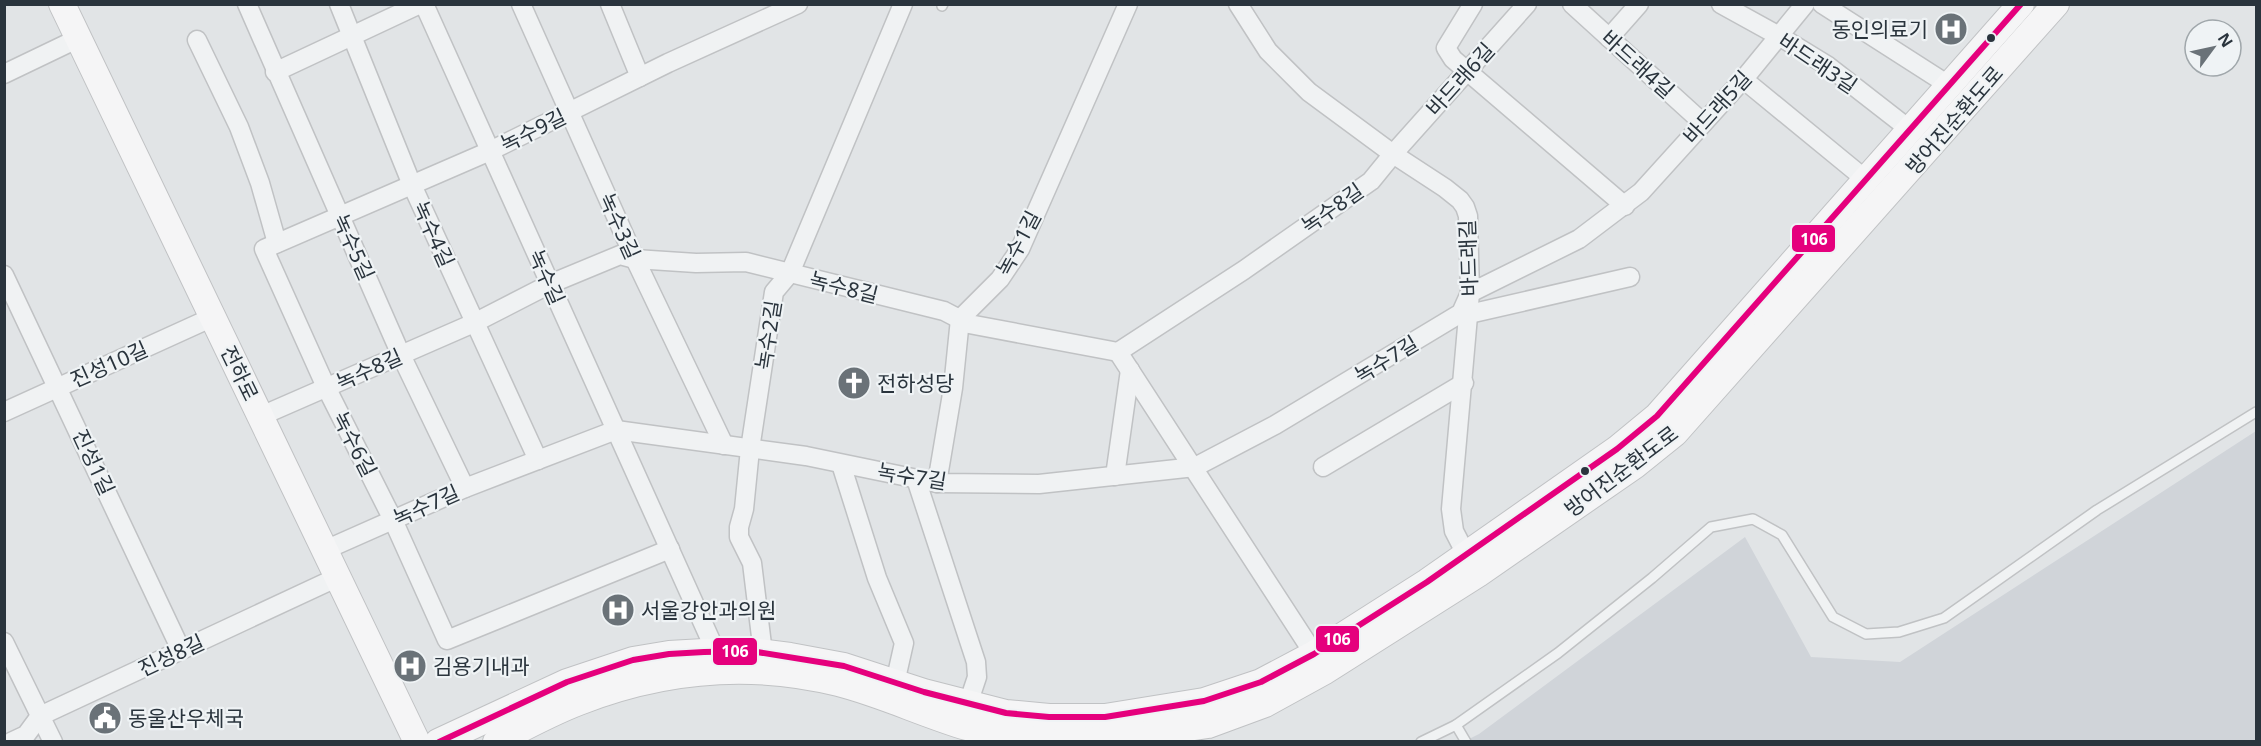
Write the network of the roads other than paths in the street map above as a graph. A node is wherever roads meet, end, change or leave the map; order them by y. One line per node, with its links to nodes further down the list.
1 (247, 4): 25 (street, 녹수5길)
2 (339, 4): 20 (street, 녹수4길)
3 (422, 4): 20 (street); 34 (street, 녹수길)
4 (521, 4): 31 (street, 녹수3길)
5 (610, 4): 28 (street)
6 (798, 4): 28 (street, 녹수9길)
7 (903, 4): 42 (street, 녹수2길)
8 (1128, 4): 49 (street, 녹수1길)
9 (1238, 4): 35 (street, 바드래길)
10 (1473, 4): 26 (street)
11 (1527, 4): 26 (street, 바드래6길)
12 (1572, 4): 23 (street, 바드래4길)
13 (1639, 4): 23 (street)
14 (1721, 4): 21 (street, 바드래3길)
15 (1805, 4): 21 (street, 바드래5길)
16 (1822, 4): 30 (street)
17 (2020, 4): 30 (main road, 방어진순환도로)
18 (2056, 4): 74 (main road, 방어진순환도로)
19 (68, 6): 22 (main road, 전하로)
20 (352, 36): 25 (street); 37 (street, 녹수4길)
21 (1779, 36): 29 (street, 바드래5길); 33 (street, 바드래3길)
22 (79, 38): 27 (street); 48 (main road, 전하로)
23 (1609, 38): 32 (street, 바드래4길)
24 (197, 40): 40 (street, 녹수6길)
25 (275, 72): 39 (street, 녹수5길)
26 (1467, 72): 35 (street, 바드래6길); 38 (street)
27 (4, 74)
28 (640, 77): 31 (street, 녹수9길)
29 (1743, 79): 32 (street, 바드래5길); 36 (street)
30 (1950, 86): 33 (main road, 방어진순환도로)
31 (569, 113): 34 (street, 녹수9길); 41 (street, 녹수3길)
32 (1703, 123): 38 (street, 바드래5길)
33 (1909, 129): 36 (main road, 방어진순환도로)
34 (490, 151): 37 (street, 녹수9길); 45 (street, 녹수길)
35 (1392, 154): 46 (street, 바드래길); 51 (street, 녹수8길)
36 (1865, 179): 74 (main road, 방어진순환도로)
37 (412, 185): 39 (street, 녹수9길); 50 (street, 녹수4길)
38 (1625, 206): 46 (street, 바드래5길)
39 (340, 216): 40 (street, 녹수9길); 52 (street, 녹수5길)
40 (270, 246): 56 (street, 녹수6길)
41 (635, 259): 42 (street, 녹수8길); 45 (street, 녹수8길); 61 (street, 녹수3길)
42 (790, 273): 49 (street, 녹수8길); 62 (street, 녹수2길)
43 (4, 275): 55 (street, 진성1길)
44 (1630, 277): 47 (street)
45 (550, 284): 50 (street, 녹수8길); 60 (street, 녹수길)
46 (1470, 293): 47 (street, 바드래길); 65 (street, 녹수7길)
47 (1468, 314): 54 (street, 바드래길)
48 (213, 317): 55 (street, 진성10길); 59 (main road, 전하로)
49 (960, 319): 51 (street, 녹수8길); 69 (street)
50 (474, 323): 52 (street, 녹수8길); 63 (street, 녹수4길)
51 (1118, 352): 53 (street)
52 (401, 355): 56 (street, 녹수8길); 70 (street, 녹수5길)
53 (1130, 370): 65 (street); 67 (street)
54 (1464, 384): 66 (street); 74 (street, 바드래길)
55 (59, 387): 57 (street, 진성10길); 77 (street, 진성1길)
56 (326, 387): 59 (street, 녹수8길); 71 (street, 녹수6길)
57 (4, 412)
58 (2256, 412): 84 (lane)
59 (261, 416): 73 (main road, 전하로)
60 (616, 430): 61 (street, 녹수7길); 63 (street, 녹수7길); 72 (street, 녹수길)
61 (724, 445): 62 (street, 녹수7길)
62 (750, 449): 64 (street, 녹수7길); 79 (street, 녹수2길)
63 (538, 460): 70 (street, 녹수7길)
64 (841, 464): 68 (street, 녹수7길); 81 (street)
65 (1195, 467): 67 (street, 녹수7길); 80 (street)
66 (1323, 467)
67 (1115, 476): 69 (street, 녹수7길)
68 (916, 479): 69 (street, 녹수7길); 82 (street)
69 (937, 483)
70 (465, 488): 71 (street, 녹수7길)
71 (393, 520): 72 (street, 녹수6길); 73 (street, 녹수7길)
72 (670, 549): 78 (street, 녹수길)
73 (325, 550): 75 (main road, 전하로)
74 (1471, 565): 80 (main road, 방어진순환도로); 91 (main road, 방어진순환도로)
75 (338, 577): 77 (street, 진성8길); 87 (main road, 전하로)
76 (4, 642): 83 (street)
77 (181, 650): 83 (street, 진성8길)
78 (716, 652): 79 (main road, 방어진순환도로); 88 (main road, 방어진순환도로)
79 (763, 653): 81 (main road, 방어진순환도로)
80 (1314, 654): 82 (main road, 방어진순환도로)
81 (895, 683): 82 (main road, 방어진순환도로)
82 (968, 704)
83 (40, 716): 85 (street, 진성8길); 86 (street)
84 (1456, 724): 92 (lane); 93 (lane)
85 (10, 741)
86 (53, 741)
87 (417, 741)
88 (438, 741)
89 (496, 741): 90 (main road)
90 (1049, 741)
91 (1056, 741)
92 (1421, 741)
93 (1466, 741)

